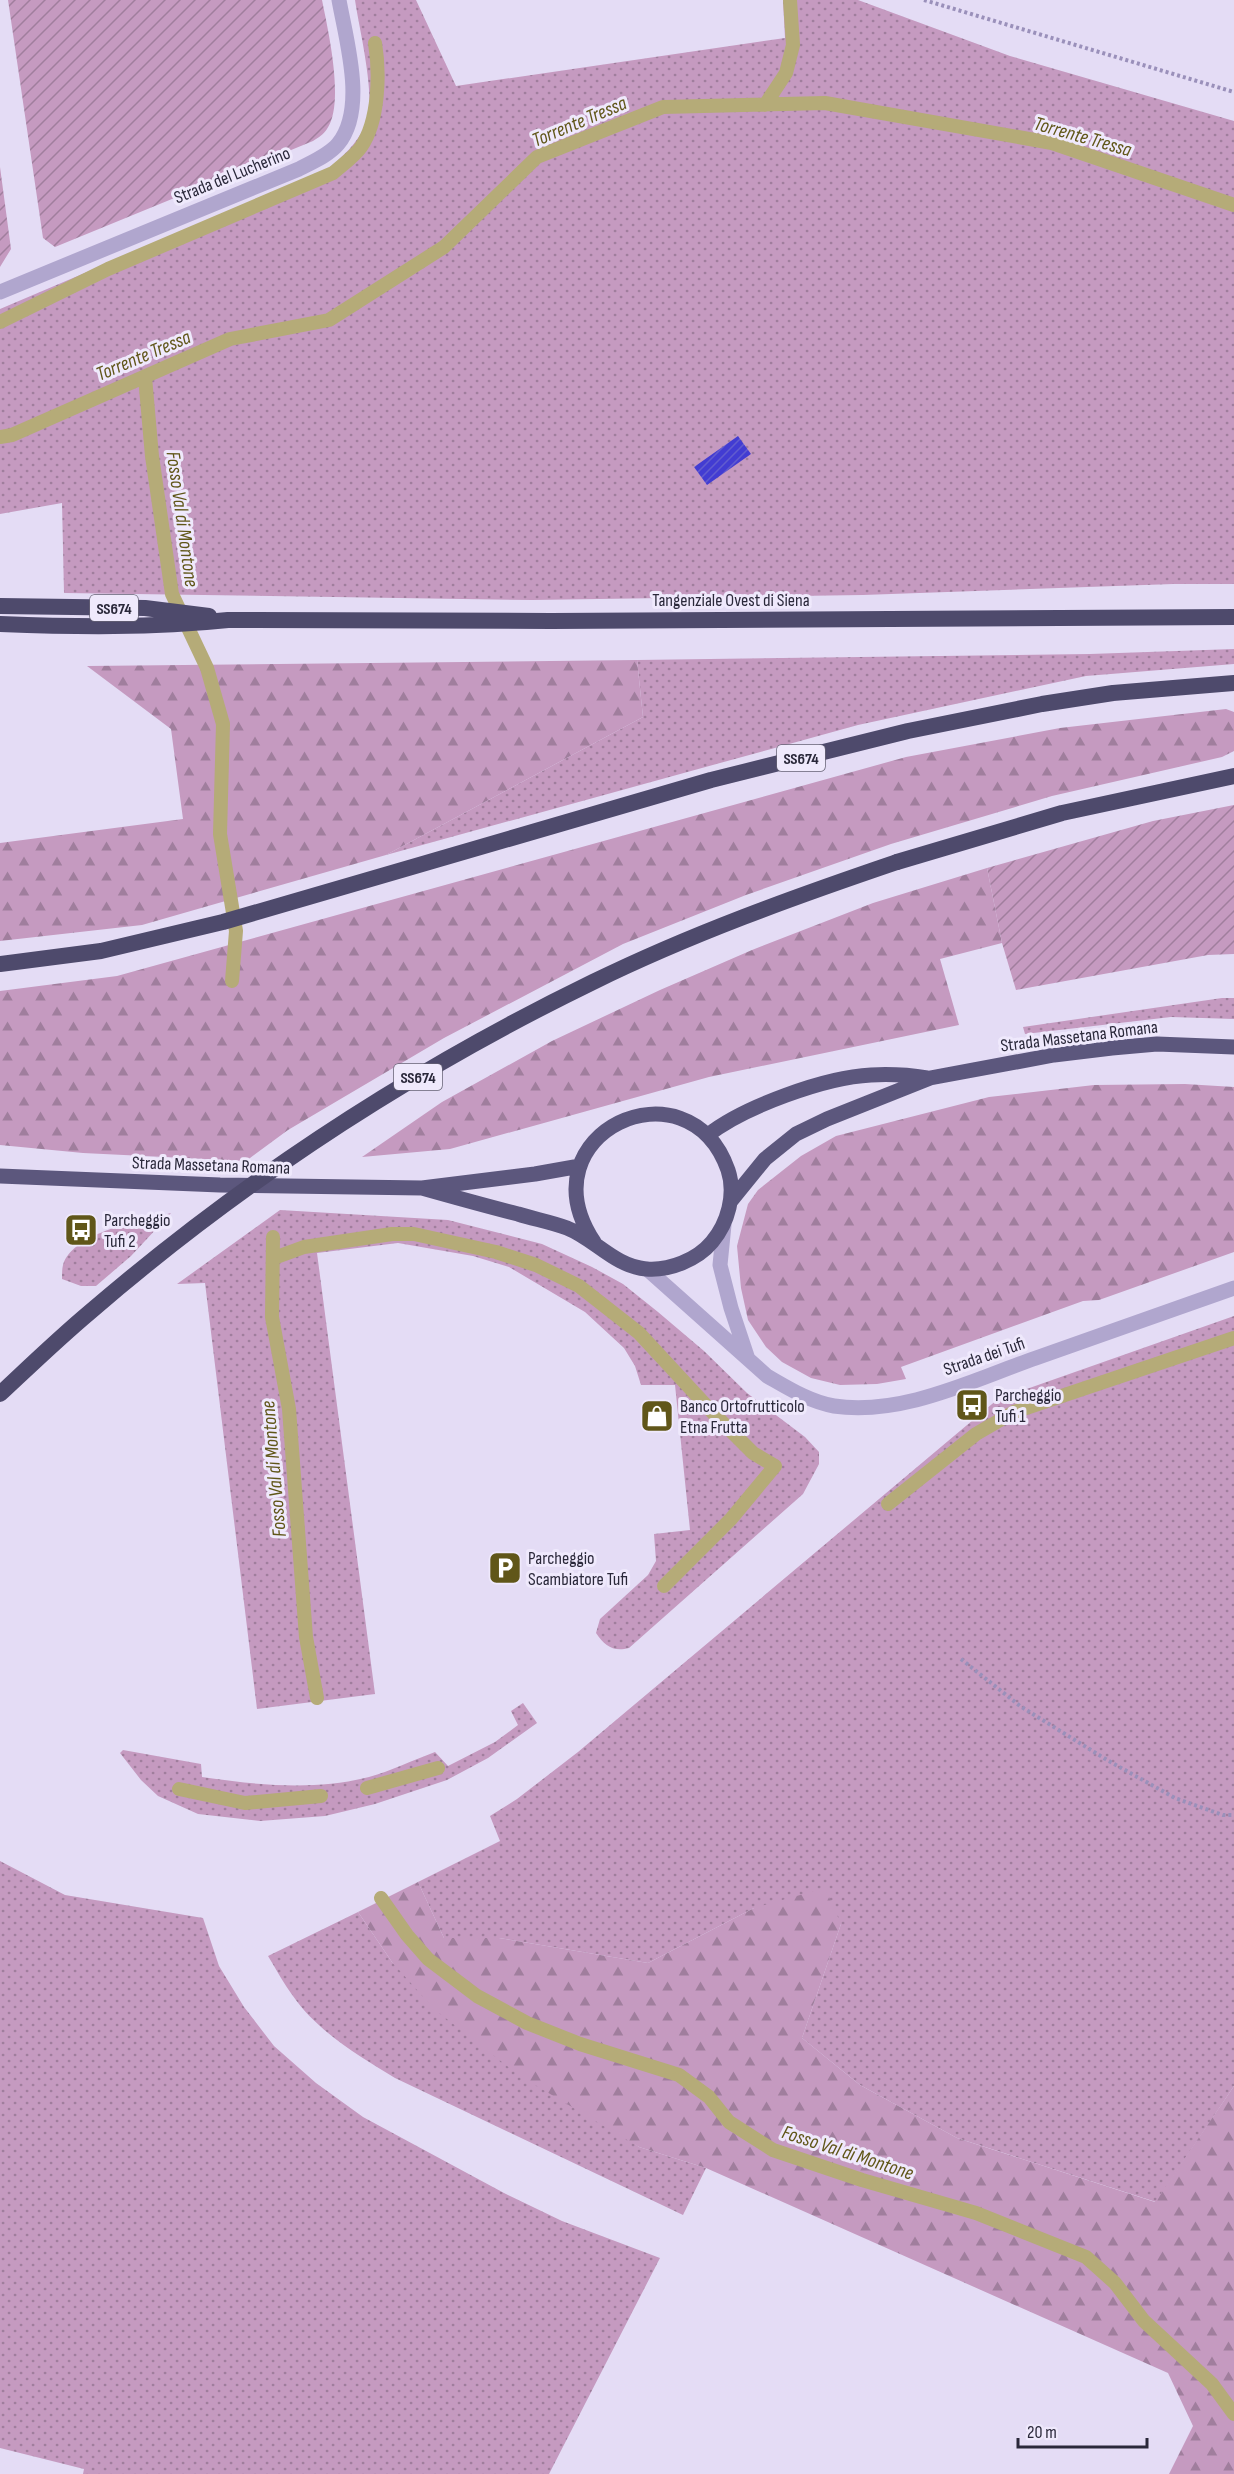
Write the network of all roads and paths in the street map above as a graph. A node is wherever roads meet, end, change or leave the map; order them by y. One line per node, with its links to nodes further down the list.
1 (339, 0): 4 (street, Strada del Lucherino)
2 (924, 0): 3 (path)
3 (1234, 92)
4 (0, 292)
5 (0, 606): 7 (highway, SS674)
6 (1234, 617): 7 (highway, Tangenziale Ovest di Siena / SS674)
7 (228, 620): 8 (highway, SS674)
8 (0, 624)
9 (1234, 683): 11 (highway, SS674)
10 (1234, 776): 24 (highway, SS674, bridge)
11 (0, 964)
12 (1234, 1047): 13 (main road, Strada Massetana Romana)
13 (930, 1078): 14 (main road, Strada Massetana Romana); 18 (main road, Strada Massetana Romana)
14 (708, 1135): 15 (main road, Strada Massetana Romana); 18 (main road, Strada Massetana Romana)
15 (580, 1166): 17 (main road, Strada Massetana Romana); 20 (main road, Strada Massetana Romana)
16 (0, 1176): 17 (main road, Strada Massetana Romana)
17 (422, 1188): 20 (main road, Strada Massetana Romana)
18 (730, 1202): 19 (main road, Strada Massetana Romana)
19 (724, 1225): 21 (main road, Strada Massetana Romana); 23 (street)
20 (594, 1242): 21 (main road, Strada Massetana Romana)
21 (647, 1269): 23 (street, Strada dei Tufi)
22 (1234, 1288): 23 (street, Strada dei Tufi)
23 (749, 1362)
24 (0, 1394)
25 (961, 1659): 26 (path)
26 (1234, 1815)

